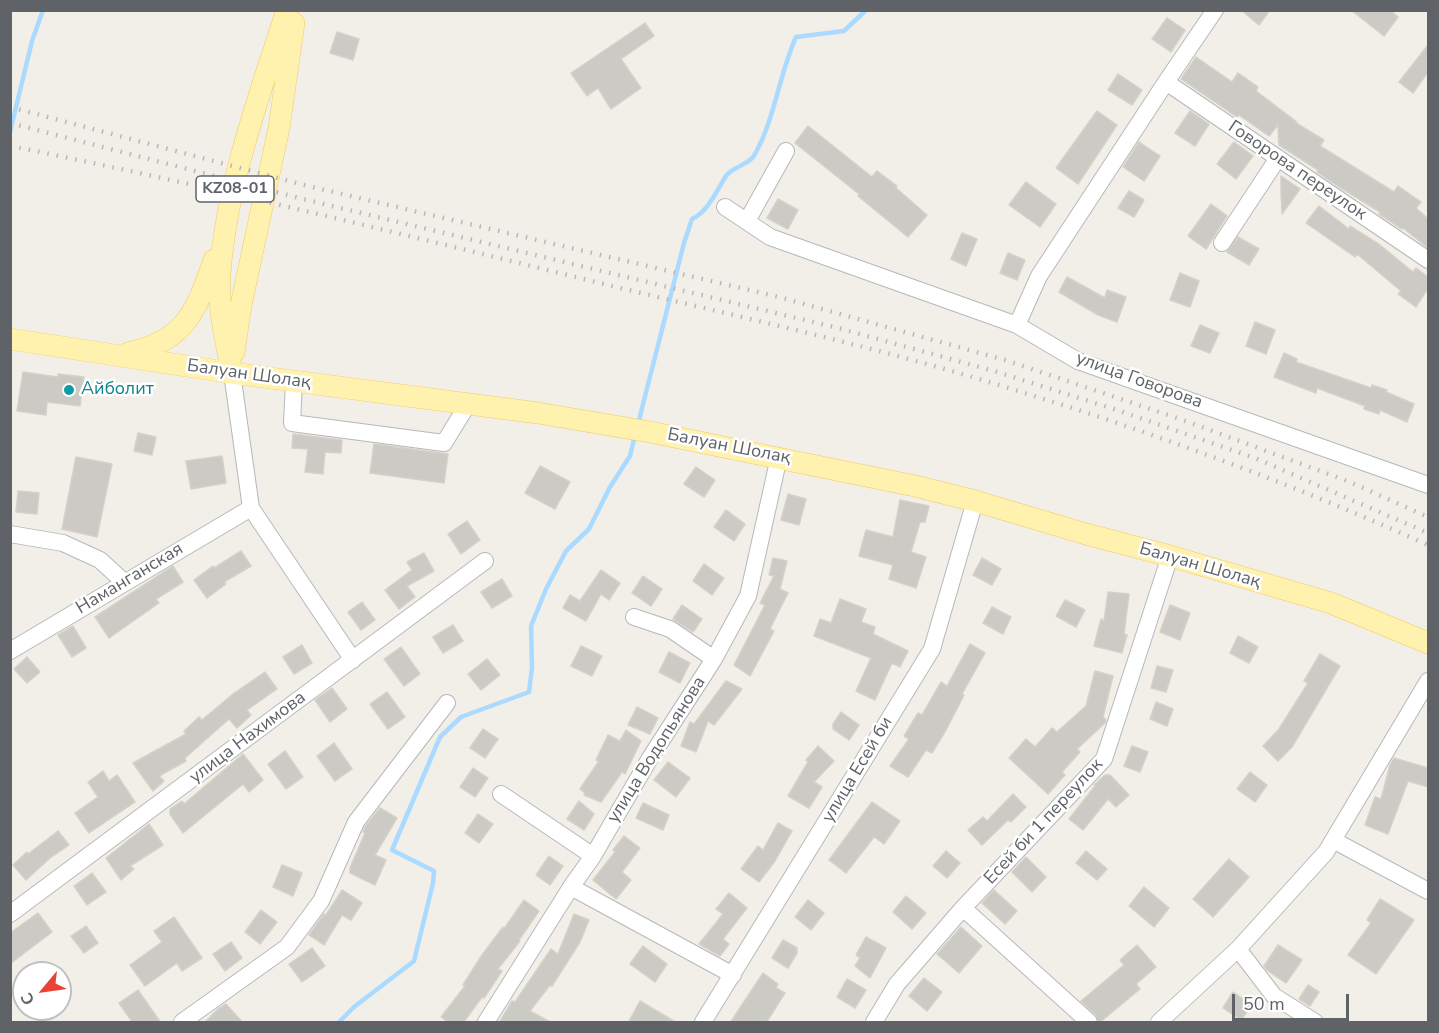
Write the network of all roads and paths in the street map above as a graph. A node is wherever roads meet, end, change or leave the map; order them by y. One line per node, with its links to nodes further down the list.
1 (287, 10): 8 (main road, KZ08-01)
2 (296, 10): 15 (main road, KZ08-01)
3 (1215, 10): 4 (street)
4 (1166, 82): 6 (street, Говорова переулок); 12 (street)
5 (786, 151): 9 (street)
6 (1278, 158): 10 (street); 11 (street, Говорова переулок)
7 (725, 207): 9 (street, улица Говорова)
8 (227, 219): 14 (main road, KZ08-01); 15 (main road, KZ08-01)
9 (747, 222): 12 (street, улица Говорова)
10 (1222, 243)
11 (1428, 260)
12 (1017, 325): 19 (street, улица Говорова)
13 (10, 339): 14 (main road, Балуан Шолақ)
14 (118, 356): 15 (main road, Балуан Шолақ)
15 (231, 373): 16 (main road, Балуан Шолақ); 21 (street)
16 (294, 382): 17 (main road, Балуан Шолақ); 17 (street)
17 (468, 404): 18 (main road, Балуан Шолақ)
18 (779, 457): 20 (main road, Балуан Шолақ); 29 (street, улица Водопьянова)
19 (1428, 485)
20 (975, 501): 23 (main road, Балуан Шолақ); 43 (street, улица Есей би)
21 (251, 508): 25 (street, Наманганская); 30 (street)
22 (10, 534): 25 (street)
23 (1170, 556): 27 (main road, Балуан Шолақ); 40 (street, Есей би 1 переулок)
24 (485, 561): 30 (street, улица Нахимова)
25 (124, 582): 28 (street, Наманганская)
26 (634, 617): 29 (street)
27 (1428, 643)
28 (10, 651)
29 (714, 659): 35 (street, улица Водопьянова)
30 (353, 660): 41 (street, улица Нахимова)
31 (1428, 681): 34 (street)
32 (447, 704): 44 (street)
33 (501, 794): 35 (street)
34 (1333, 840): 37 (street); 42 (street)
35 (593, 856): 38 (street, улица Водопьянова)
36 (1428, 876): 37 (street)
37 (1411, 881): 39 (street)
38 (571, 887): 43 (street); 45 (street, улица Водопьянова)
39 (1428, 891)
40 (963, 908): 47 (street, Есей би 1 переулок); 48 (street)
41 (10, 914)
42 (1238, 949): 49 (street); 50 (street)
43 (733, 975): 46 (street, улица Есей би)
44 (182, 1023)
45 (486, 1023)
46 (703, 1023)
47 (874, 1023)
48 (1089, 1023)
49 (1159, 1023)
50 (1314, 1023)

